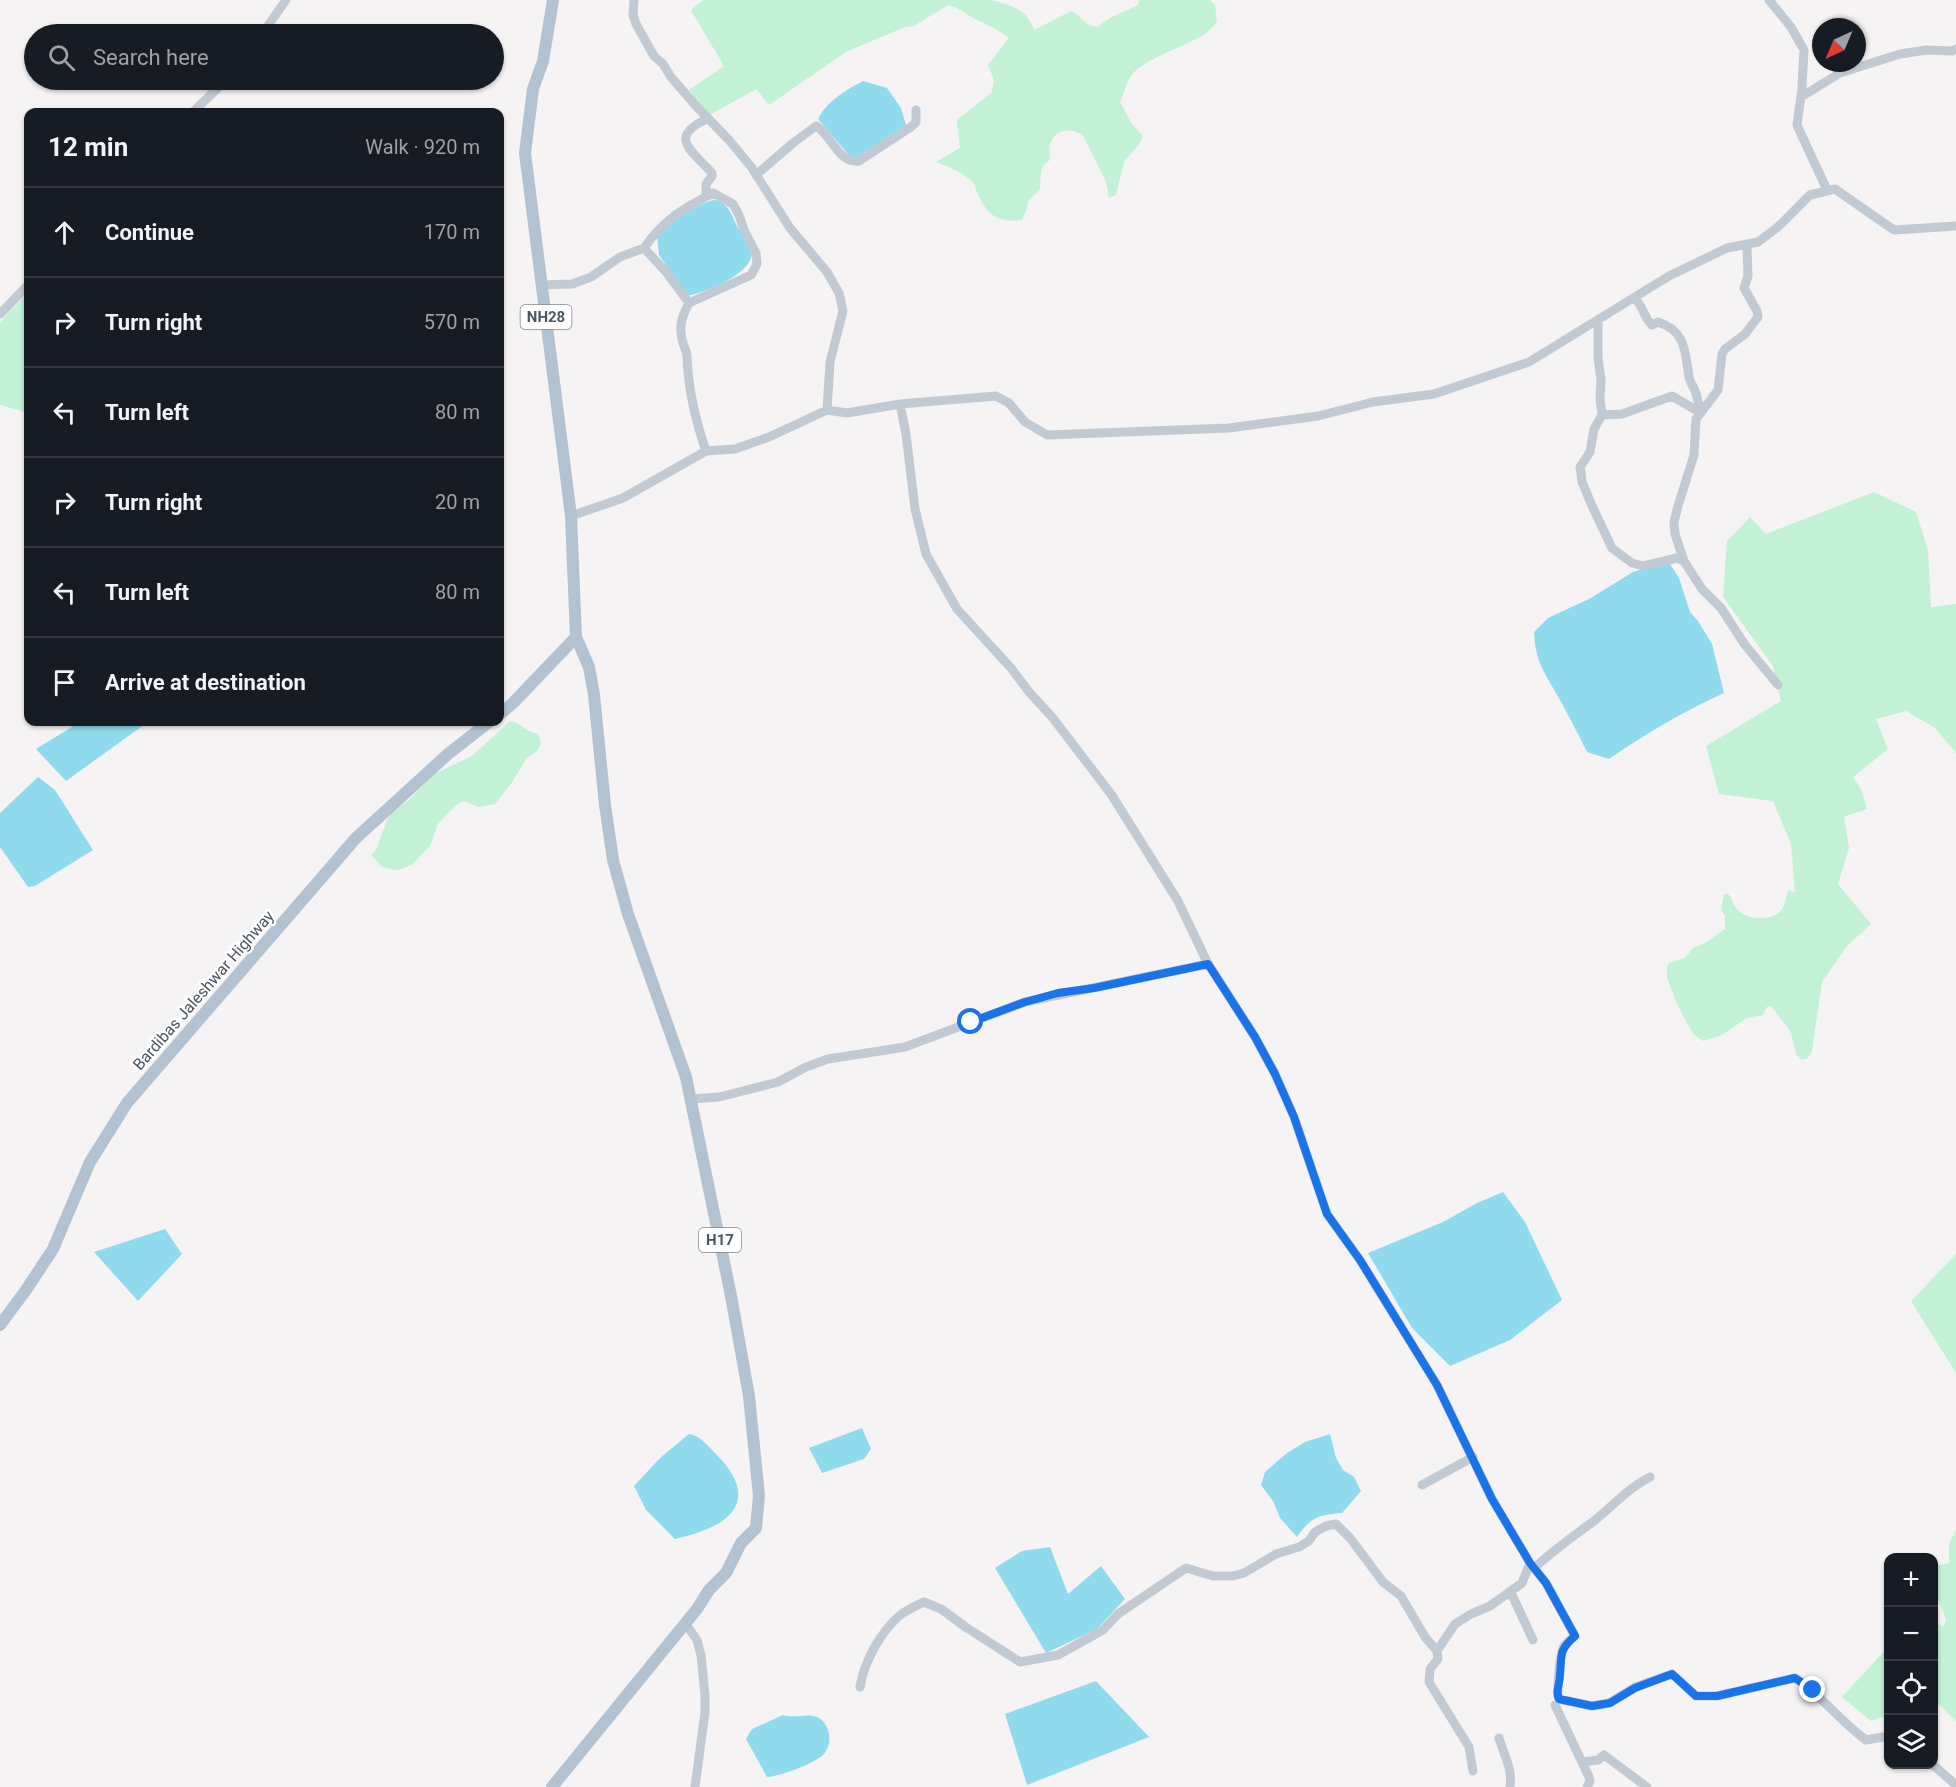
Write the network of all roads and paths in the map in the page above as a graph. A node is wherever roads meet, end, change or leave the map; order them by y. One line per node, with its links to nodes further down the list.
1 (286, 0): 5 (street)
2 (553, 0): 18 (main road, NH28)
3 (634, 0): 11 (street)
4 (1769, 0): 8 (street)
5 (268, 24)
6 (1956, 49): 8 (street)
7 (216, 90): 9 (street)
8 (1801, 96): 13 (street)
9 (197, 108)
10 (916, 110): 12 (street)
11 (707, 119): 12 (street); 14 (street)
12 (756, 174): 25 (street)
13 (1827, 190): 15 (street); 16 (street)
14 (708, 195): 17 (street); 21 (street)
15 (1956, 226)
16 (1747, 244): 20 (street); 26 (street)
17 (644, 248): 18 (street); 21 (street)
18 (542, 285): 29 (main road, NH28)
19 (24, 289): 22 (street)
20 (1634, 298): 23 (street); 26 (street)
21 (689, 303): 28 (street)
22 (0, 315)
23 (1598, 320): 24 (street); 27 (street)
24 (900, 404): 25 (street); 35 (street)
25 (827, 410): 28 (street)
26 (1701, 413): 27 (street); 30 (street)
27 (1602, 415): 30 (street)
28 (706, 451): 29 (street)
29 (571, 516): 31 (main road, NH28)
30 (1684, 561): 32 (street)
31 (576, 637): 33 (main road); 36 (main road, H17)
32 (1778, 685)
33 (504, 711)
34 (484, 726): 37 (main road, Bardibas Jaleshwar Highway)
35 (1208, 964): 36 (street); 38 (street)
36 (691, 1099): 43 (main road, H17)
37 (0, 1325)
38 (1473, 1457): 40 (street); 41 (street)
39 (1650, 1477): 41 (street)
40 (1422, 1485)
41 (1532, 1566): 42 (street); 48 (street)
42 (1508, 1593): 44 (street); 45 (street)
43 (685, 1623): 54 (main road, H17); 55 (street)
44 (1533, 1640)
45 (1437, 1650): 46 (street); 52 (street)
46 (860, 1687)
47 (1555, 1705): 50 (street)
48 (1884, 1737)
49 (1499, 1738): 56 (street)
50 (1583, 1762): 57 (street); 58 (street)
51 (1938, 1769): 53 (street)
52 (1473, 1771)
53 (1956, 1785)
54 (552, 1787)
55 (695, 1787)
56 (1510, 1787)
57 (1587, 1787)
58 (1647, 1787)

